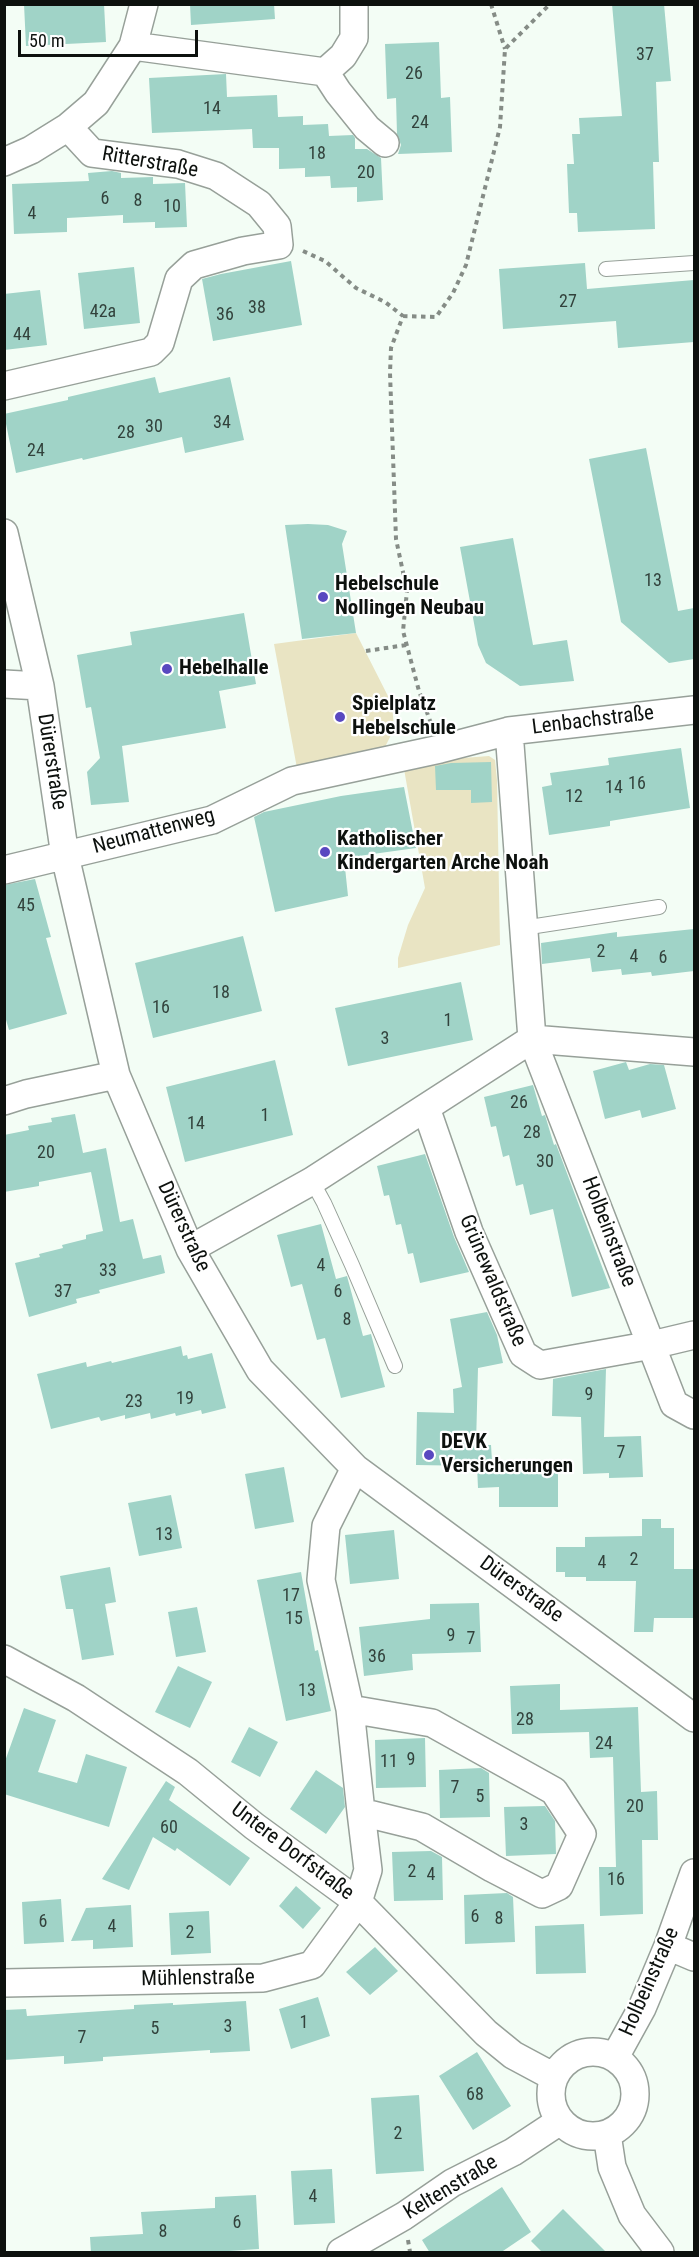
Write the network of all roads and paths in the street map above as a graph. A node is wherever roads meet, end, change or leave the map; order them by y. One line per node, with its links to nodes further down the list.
1 (144, 4): 5 (street)
2 (354, 4): 7 (street)
3 (491, 4): 6 (path)
4 (550, 4): 6 (path)
5 (134, 46): 7 (street); 8 (street)
6 (505, 49): 14 (path)
7 (326, 72): 9 (street)
8 (68, 127): 10 (street); 11 (street, Ritterstraße)
9 (385, 143)
10 (4, 162)
11 (279, 245): 14 (path); 15 (street)
12 (694, 263): 13 (lane)
13 (606, 269)
14 (404, 316): 17 (path)
15 (4, 386)
16 (4, 533): 20 (street, Dürerstraße)
17 (406, 645): 18 (path); 23 (path)
18 (366, 651)
19 (4, 684): 20 (street)
20 (40, 686): 24 (street, Dürerstraße)
21 (694, 710): 22 (street, Lenbachstraße)
22 (508, 731): 23 (street, Neumattenweg); 27 (street, Lenbachstraße)
23 (440, 749): 24 (street, Neumattenweg)
24 (65, 856): 25 (street, Neumattenweg); 30 (street, Dürerstraße)
25 (4, 870)
26 (659, 907): 27 (lane)
27 (524, 928): 28 (street, Lenbachstraße)
28 (532, 1039): 29 (street); 32 (street); 36 (street, Holbeinstraße)
29 (694, 1052)
30 (116, 1075): 31 (street); 34 (street, Dürerstraße)
31 (4, 1101)
32 (426, 1108): 33 (street); 36 (street, Grünewaldstraße)
33 (312, 1181): 34 (street); 37 (lane)
34 (190, 1249): 39 (street, Dürerstraße)
35 (694, 1335): 36 (street, Grünewaldstraße)
36 (652, 1345): 38 (street, Holbeinstraße)
37 (395, 1366)
38 (694, 1415)
39 (355, 1468): 41 (street, Mühlenstraße); 42 (street, Dürerstraße)
40 (4, 1659): 45 (street, Untere Dorfstraße)
41 (350, 1709): 43 (street, Mühlenstraße); 43 (street)
42 (694, 1718)
43 (361, 1812): 45 (street, Mühlenstraße)
44 (694, 1873): 46 (street, Holbeinstraße)
45 (358, 1902): 48 (street, Mühlenstraße); 50 (street, Untere Dorfstraße)
46 (668, 1947): 47 (street); 49 (street, Holbeinstraße)
47 (694, 1957)
48 (4, 1983)
49 (615, 2057): 50 (street); 52 (street)
50 (554, 2077): 51 (street)
51 (560, 2121): 52 (street); 53 (street, Keltenstraße)
52 (607, 2134): 54 (street)
53 (341, 2253)
54 (660, 2253)

